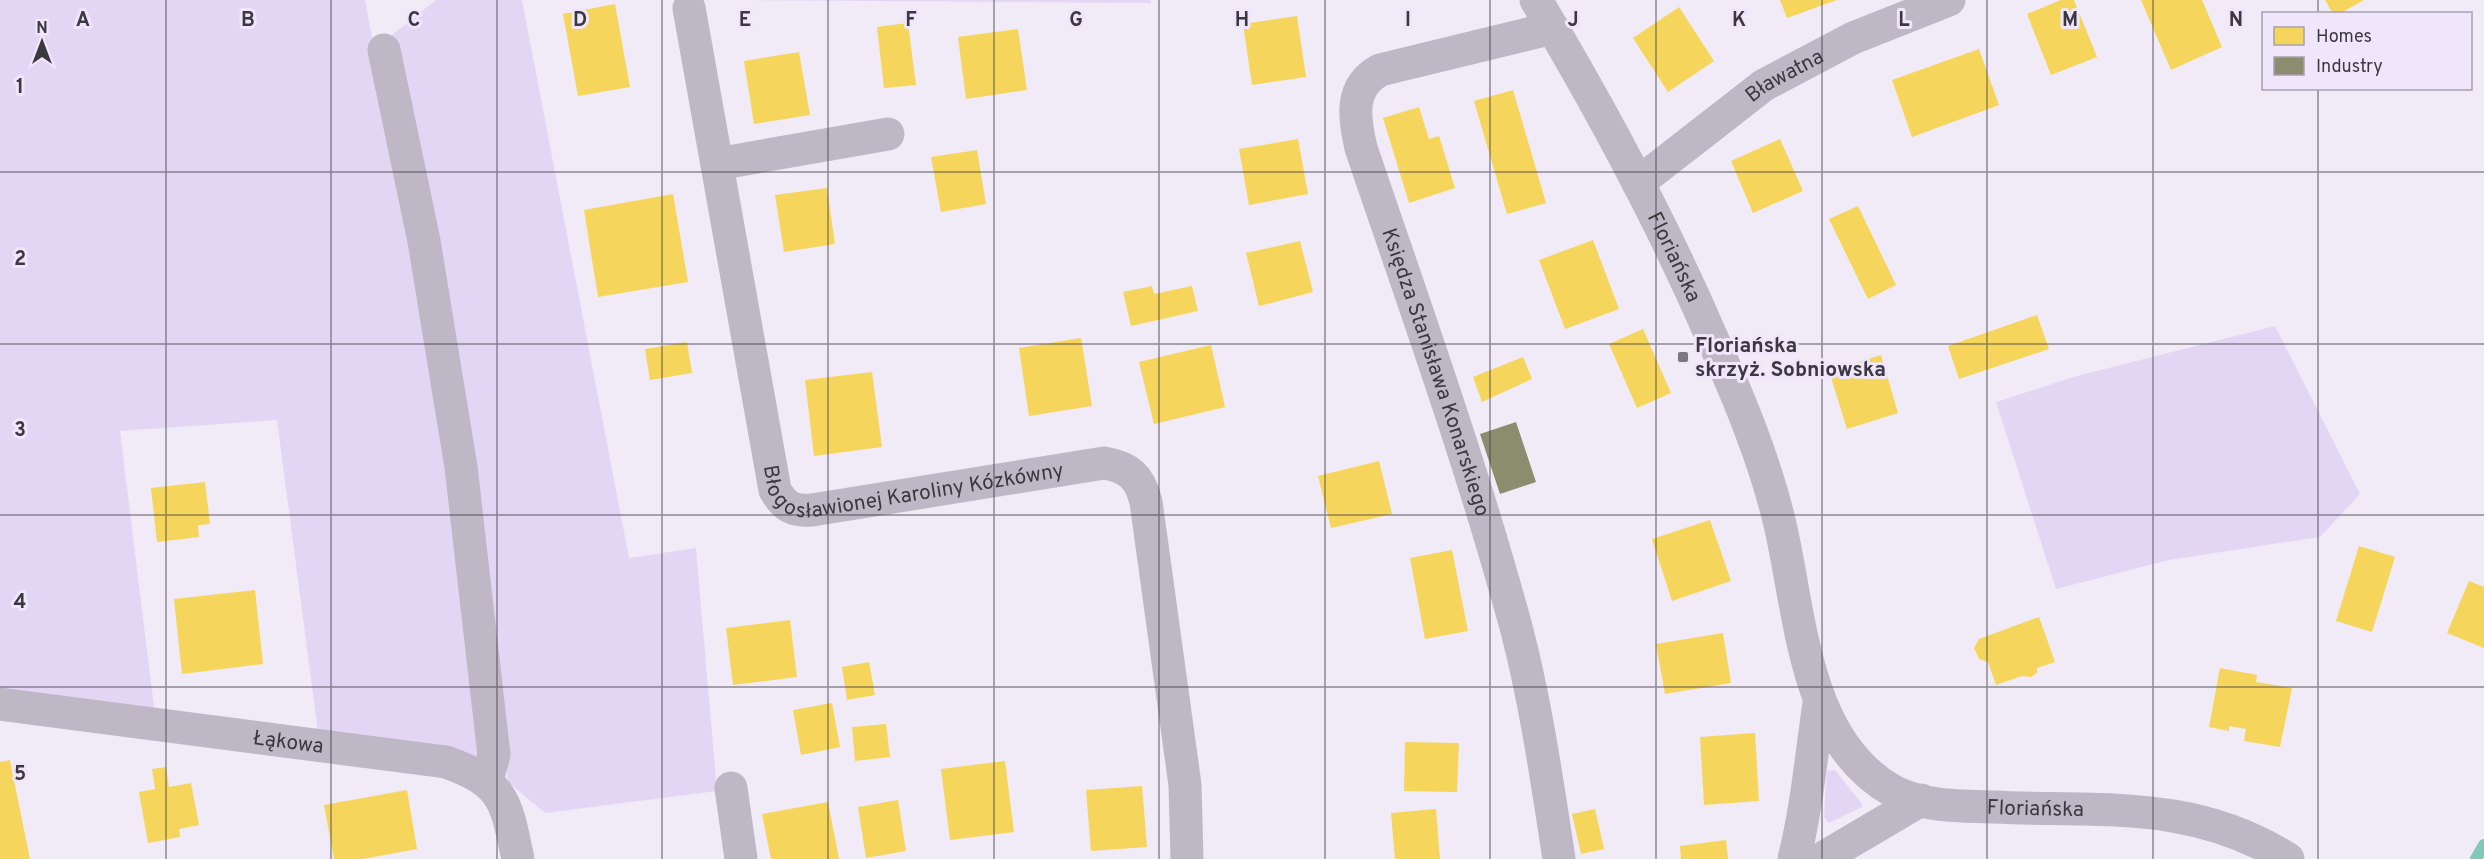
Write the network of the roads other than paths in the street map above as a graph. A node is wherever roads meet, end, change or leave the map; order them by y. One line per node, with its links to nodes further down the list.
1 (1536, 0): 4 (street, Floriańska)
2 (1949, 0): 8 (street, Bławatna)
3 (689, 8): 7 (street, Błogosławionej Karoliny Kózkówny)
4 (1553, 28): 8 (street, Floriańska); 17 (street, Księdza Stanisława Konarskiego)
5 (384, 50): 11 (street)
6 (888, 134): 7 (street)
7 (717, 165): 16 (street, Błogosławionej Karoliny Kózkówny)
8 (1638, 183): 10 (street, Floriańska)
9 (0, 704): 11 (street, Łąkowa)
10 (1820, 704): 13 (street, Floriańska); 18 (street, Floriańska)
11 (487, 780): 14 (street)
12 (730, 788): 15 (street)
13 (1921, 800): 19 (street); 20 (street, Floriańska)
14 (518, 859)
15 (741, 859)
16 (1187, 859)
17 (1559, 859)
18 (1794, 859)
19 (1821, 859)
20 (2288, 859)

